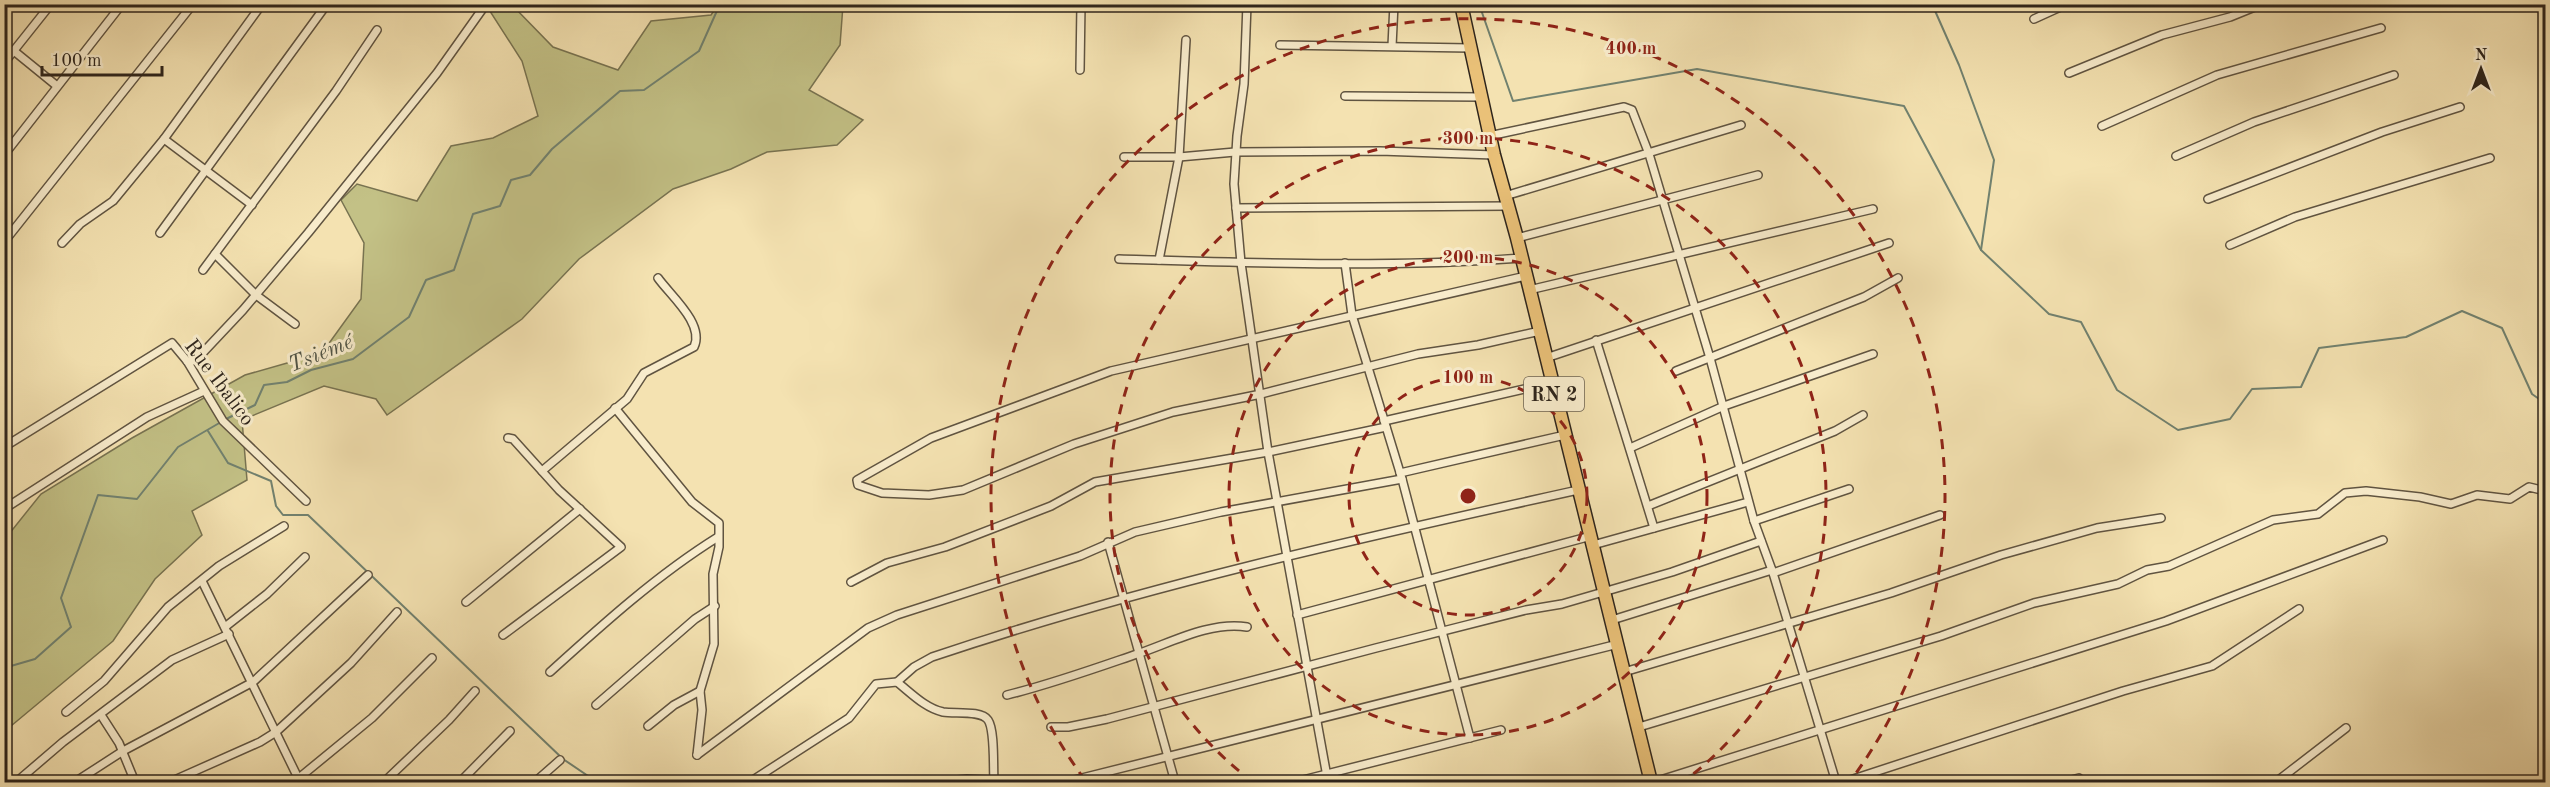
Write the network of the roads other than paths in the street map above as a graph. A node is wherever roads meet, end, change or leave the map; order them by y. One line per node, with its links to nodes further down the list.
1 (51, 4): 20 (street)
2 (122, 4): 25 (street)
3 (193, 4): 51 (street)
4 (262, 4): 32 (street)
5 (327, 4): 41 (street)
6 (486, 4): 67 (street)
7 (1081, 4): 22 (street)
8 (1247, 4): 33 (street)
9 (1394, 4): 18 (street)
10 (1461, 4): 19 (highway, RN 2)
11 (2067, 4): 13 (street)
12 (2262, 4): 23 (street)
13 (2034, 19)
14 (2381, 28): 30 (street)
15 (377, 30): 46 (street)
16 (1186, 40): 39 (street)
17 (1280, 45): 18 (street)
18 (1392, 46): 19 (street)
19 (1470, 48): 27 (highway, RN 2)
20 (14, 51): 21 (street); 25 (street)
21 (4, 63)
22 (1080, 70)
23 (2069, 73)
24 (2394, 75): 37 (street)
25 (57, 86): 35 (street)
26 (1345, 96): 27 (street)
27 (1481, 97): 31 (highway, RN 2)
28 (2460, 107): 43 (street)
29 (1741, 125): 34 (street)
30 (2102, 126)
31 (1489, 136): 34 (street); 36 (highway, RN 2)
32 (164, 139): 41 (street); 52 (street)
33 (1236, 152): 36 (street); 39 (street); 47 (street)
34 (1649, 154): 44 (street); 45 (street)
35 (4, 155)
36 (1494, 155): 44 (highway, RN 2)
37 (2176, 156)
38 (1124, 157): 39 (street)
39 (1179, 158): 59 (street)
40 (2490, 158): 54 (street)
41 (207, 171): 46 (street); 49 (street)
42 (1758, 175): 45 (street)
43 (2208, 199)
44 (1506, 201): 47 (street); 50 (highway, RN 2)
45 (1663, 201): 50 (street); 56 (street)
46 (252, 205): 55 (street)
47 (1236, 208): 60 (street)
48 (1874, 208): 56 (street)
49 (160, 233)
50 (1517, 238): 57 (highway, RN 2)
51 (4, 242)
52 (62, 243)
53 (1889, 243): 68 (street)
54 (2230, 245)
55 (215, 254): 62 (street); 67 (street)
56 (1678, 255): 66 (street); 68 (street)
57 (1522, 258): 61 (street); 63 (highway, RN 2)
58 (1119, 259): 59 (street)
59 (1159, 260): 60 (street)
60 (1241, 263): 61 (street); 72 (street)
61 (1345, 264): 69 (street)
62 (203, 270)
63 (1526, 276): 66 (highway, RN 2); 69 (street)
64 (658, 278): 84 (street)
65 (1898, 278): 76 (street)
66 (1529, 290): 71 (highway, RN 2)
67 (256, 295): 70 (street); 77 (street)
68 (1694, 306): 73 (street); 76 (street)
69 (1352, 315): 72 (street); 78 (street)
70 (295, 324)
71 (1540, 331): 75 (highway, RN 2); 78 (street)
72 (1252, 339): 82 (street); 82 (street)
73 (1596, 340): 75 (street); 90 (street)
74 (1874, 354): 83 (street)
75 (1546, 358): 80 (highway, RN 2)
76 (1710, 358): 79 (street); 83 (street)
77 (187, 362): 81 (street, Rue Ibalico); 89 (street, Rue Ibalico)
78 (1366, 366): 82 (street); 86 (street)
79 (1676, 371)
80 (1551, 383): 86 (street); 87 (highway, RN 2)
81 (204, 391): 98 (street, Rue Ibalico); 102 (street)
82 (1261, 394): 91 (street)
83 (1724, 406): 90 (street); 92 (street)
84 (615, 408): 93 (street); 110 (street)
85 (1863, 415): 92 (street)
86 (1385, 424): 91 (street); 94 (street)
87 (1565, 435): 94 (street); 96 (highway, RN 2)
88 (508, 438): 93 (street)
89 (4, 447)
90 (1630, 448): 101 (street)
91 (1268, 452): 99 (street); 121 (street)
92 (1739, 468): 100 (street); 101 (street)
93 (542, 471): 103 (street)
94 (1401, 476): 99 (street); 108 (street)
95 (1849, 489): 106 (street)
96 (1578, 490): 108 (street); 112 (highway, RN 2)
97 (2546, 491): 141 (street)
98 (306, 501)
99 (1278, 502): 114 (street); 115 (street)
100 (1748, 502): 106 (street); 109 (street)
101 (1648, 506): 109 (street)
102 (4, 509)
103 (580, 509): 124 (street); 134 (street)
104 (1940, 515): 117 (street)
105 (2161, 518): 130 (street)
106 (1754, 520): 113 (street)
107 (284, 526): 120 (street)
108 (1413, 526): 115 (street); 119 (street)
109 (1654, 528): 112 (street)
110 (718, 537): 125 (street); 139 (street)
111 (2383, 540): 159 (street)
112 (1592, 541): 119 (street); 122 (highway, RN 2)
113 (1761, 541): 117 (street); 122 (street)
114 (1108, 542): 123 (street); 146 (street)
115 (1287, 555): 123 (street); 128 (street)
116 (305, 556): 132 (street)
117 (1772, 571): 129 (street); 130 (street)
118 (368, 575): 142 (street)
119 (1429, 579): 128 (street); 133 (street)
120 (202, 581): 132 (street); 150 (street)
121 (851, 582)
122 (1605, 592): 129 (highway, RN 2); 133 (street)
123 (1122, 599): 136 (street); 143 (street)
124 (466, 602)
125 (715, 606): 146 (street); 148 (street)
126 (2299, 609): 185 (street)
127 (397, 612): 160 (street)
128 (1298, 615): 138 (street)
129 (1612, 620): 135 (highway, RN 2)
130 (1787, 622): 140 (street); 141 (street)
131 (1247, 627): 136 (street)
132 (227, 630): 142 (street); 151 (street)
133 (1441, 632): 138 (street); 144 (street)
134 (503, 635)
135 (1617, 644): 140 (highway, RN 2); 144 (street)
136 (1139, 654): 147 (street); 149 (street)
137 (432, 658): 169 (street)
138 (1307, 666): 149 (street); 152 (street)
139 (550, 672)
140 (1624, 672): 155 (highway, RN 2)
141 (1804, 678): 155 (street); 159 (street)
142 (253, 682): 160 (street); 162 (street)
143 (897, 682): 168 (street); 177 (street)
144 (1456, 685): 152 (street); 161 (street)
145 (476, 691): 174 (street)
146 (700, 691): 153 (street)
147 (1007, 695)
148 (596, 705)
149 (1153, 706): 154 (street); 163 (street)
150 (66, 712)
151 (101, 715): 162 (street); 165 (street)
152 (1317, 719): 163 (street); 167 (street)
153 (648, 726)
154 (1051, 727)
155 (1639, 727): 183 (highway, RN 2)
156 (2346, 728): 187 (street)
157 (1501, 730): 161 (street)
158 (510, 731): 175 (street)
159 (1820, 731): 183 (street); 184 (street)
160 (276, 732): 169 (street); 173 (street)
161 (1470, 738): 167 (street)
162 (123, 751): 171 (street); 172 (street)
163 (1170, 759): 180 (street); 181 (street)
164 (560, 760): 176 (street)
165 (21, 778)
166 (2079, 778): 186 (street)
167 (1328, 779): 182 (street)
168 (994, 780): 170 (street); 179 (street)
169 (298, 782)
170 (952, 782): 178 (street)
171 (75, 783)
172 (135, 783)
173 (170, 783)
174 (384, 783)
175 (460, 783)
176 (535, 783)
177 (750, 783)
178 (938, 783)
179 (1030, 783)
180 (1066, 783)
181 (1175, 783)
182 (1294, 783)
183 (1652, 783)
184 (1836, 783)
185 (1844, 783)
186 (2064, 783)
187 (2276, 783)

